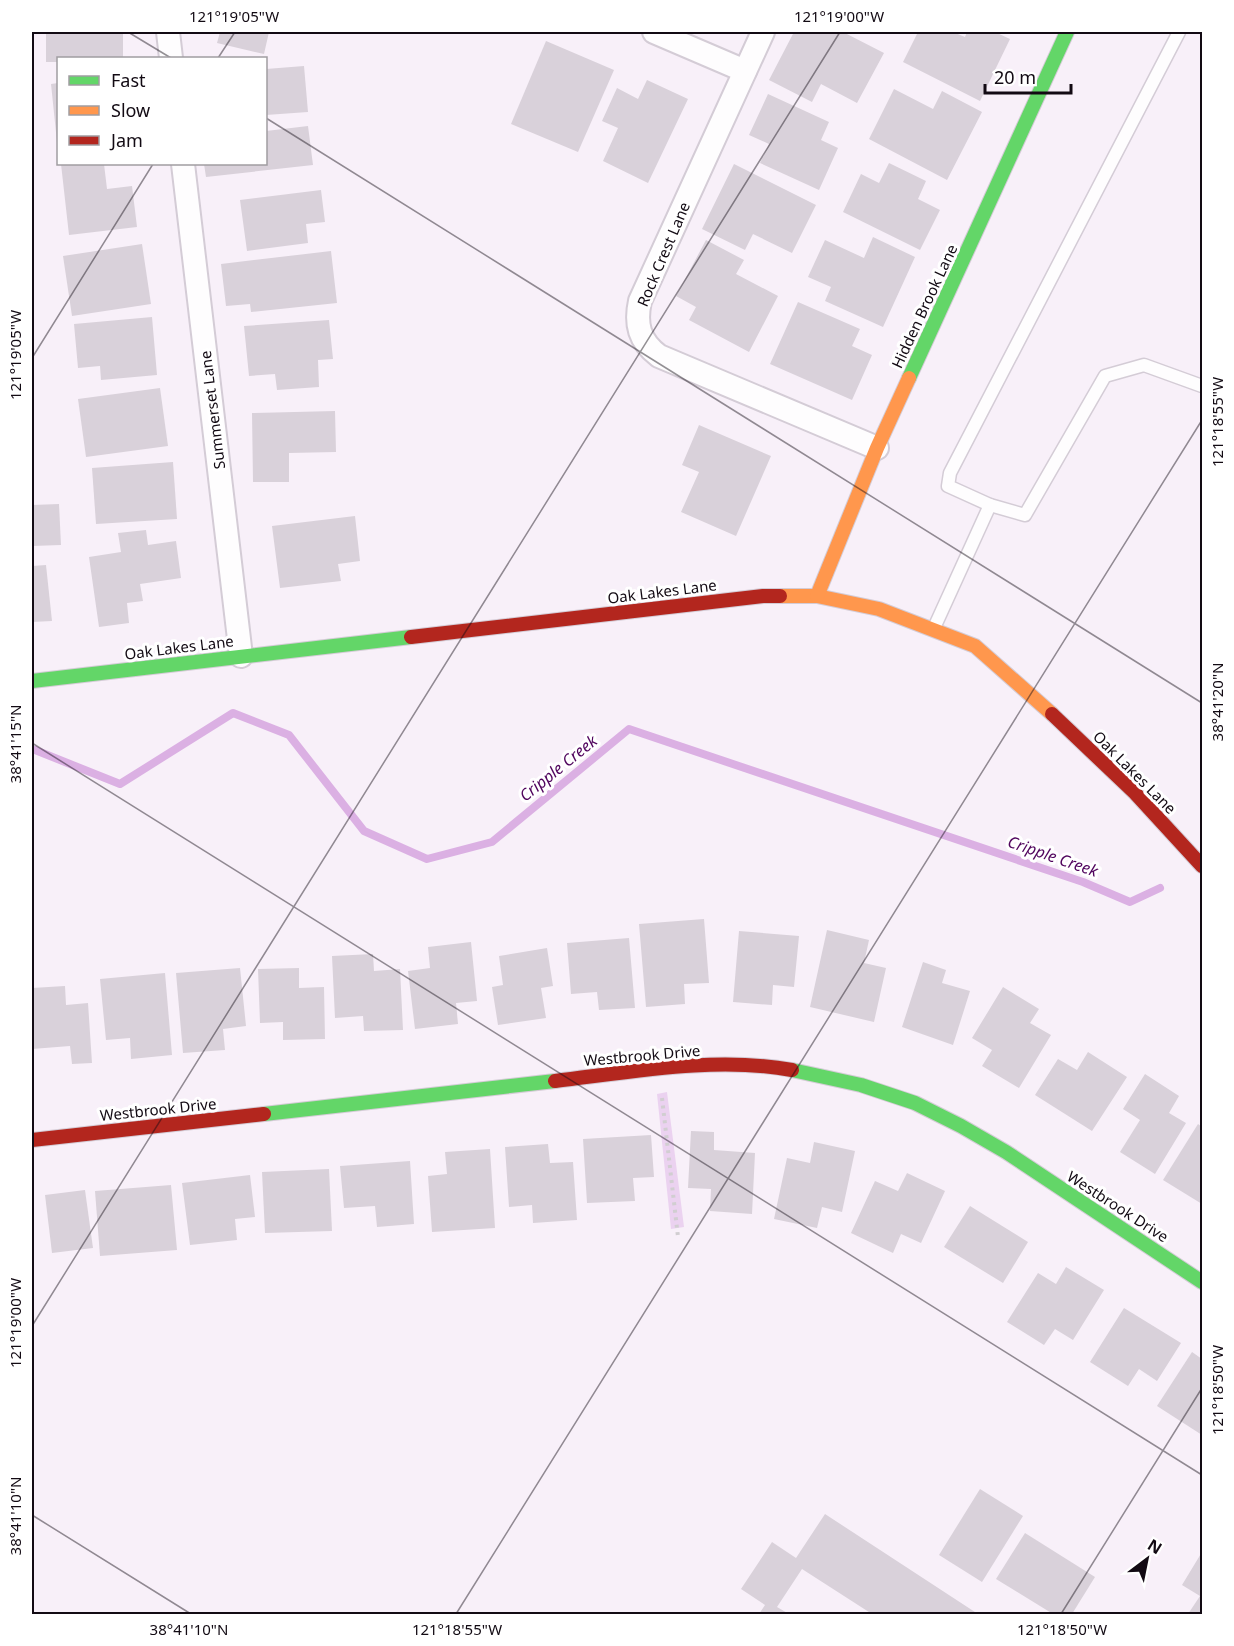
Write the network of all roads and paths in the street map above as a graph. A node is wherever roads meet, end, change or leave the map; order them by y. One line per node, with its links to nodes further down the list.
1 (168, 32): 6 (street)
2 (654, 32): 7 (street)
3 (763, 32): 7 (street, Rock Crest Lane)
4 (1067, 32): 10 (street, Hidden Brook Lane)
5 (1179, 32): 11 (lane)
6 (171, 57)
7 (746, 71): 10 (street, Rock Crest Lane)
8 (183, 165): 14 (street, Summerset Lane)
9 (1203, 386): 11 (lane)
10 (877, 448): 12 (street, Hidden Brook Lane)
11 (990, 505): 13 (lane)
12 (817, 596): 13 (street, Oak Lakes Lane); 14 (street, Oak Lakes Lane)
13 (933, 629): 16 (street, Oak Lakes Lane)
14 (241, 656): 15 (street, Oak Lakes Lane)
15 (32, 681)
16 (1203, 866)
17 (659, 1069): 18 (street, Westbrook Drive); 19 (path); 20 (street, Westbrook Drive)
18 (32, 1140)
19 (678, 1237)
20 (1203, 1281)

